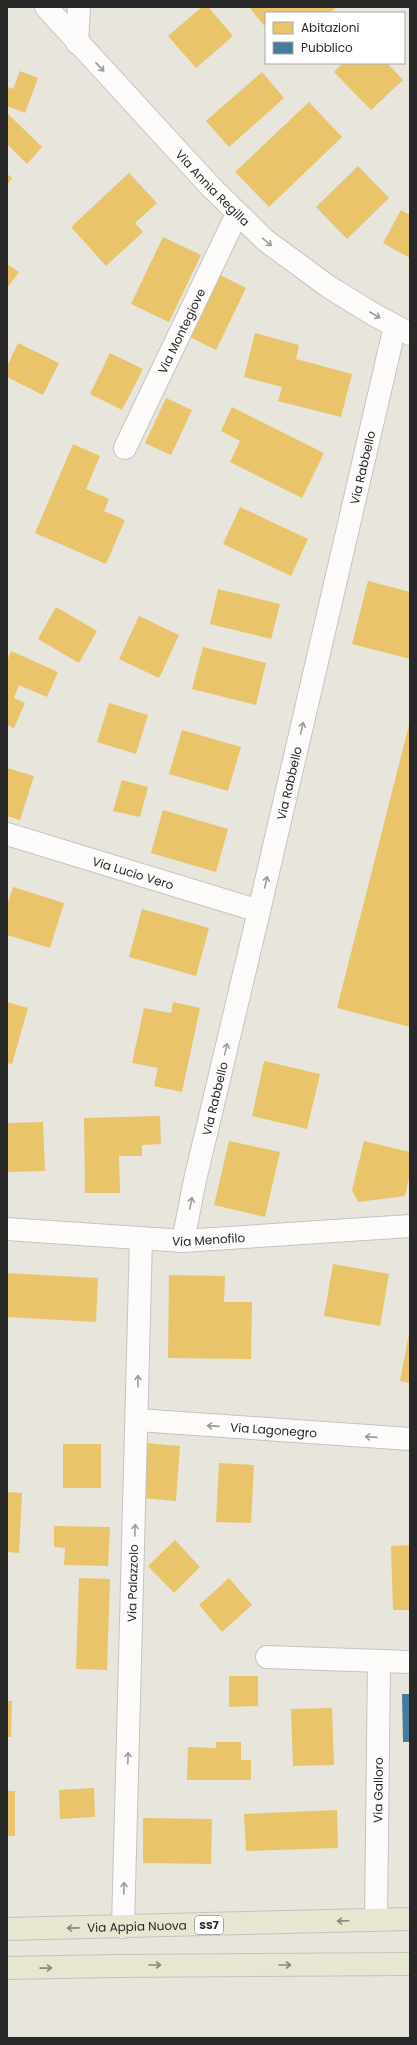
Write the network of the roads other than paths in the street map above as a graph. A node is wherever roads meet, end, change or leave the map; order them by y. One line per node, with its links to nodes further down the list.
1 (46, 7): 3 (street, Via Annia Regilla)
2 (79, 7): 3 (street)
3 (77, 43): 4 (street, Via Annia Regilla, one-way to 4)
4 (237, 214): 5 (street, Via Annia Regilla, one-way to 5); 6 (street, Via Montegiove)
5 (402, 330): 8 (street, Via Rabbello, one-way to 5)
6 (125, 448)
7 (7, 834): 8 (street, Via Lucio Vero)
8 (259, 911): 12 (street, Via Rabbello, one-way to 8)
9 (410, 1226): 12 (street, Via Menofilo)
10 (7, 1229): 11 (street, Via Menofilo)
11 (141, 1239): 12 (street, Via Menofilo); 13 (street, Via Palazzolo, one-way to 11)
12 (183, 1241)
13 (138, 1420): 14 (street, Via Lagonegro, one-way to 13); 20 (street, Via Palazzolo, one-way to 13)
14 (410, 1439)
15 (266, 1657): 16 (street)
16 (378, 1660): 17 (street); 19 (street, Via Galloro)
17 (410, 1662)
18 (410, 1919): 19 (main road, Via Appia Nuova / SS7)
19 (376, 1920): 20 (main road, Via Appia Nuova / SS7, one-way to 20)
20 (123, 1927): 21 (main road, Via Appia Nuova / SS7, one-way to 21)
21 (7, 1929)
22 (410, 1964): 23 (main road, one-way to 22)
23 (7, 1968)

